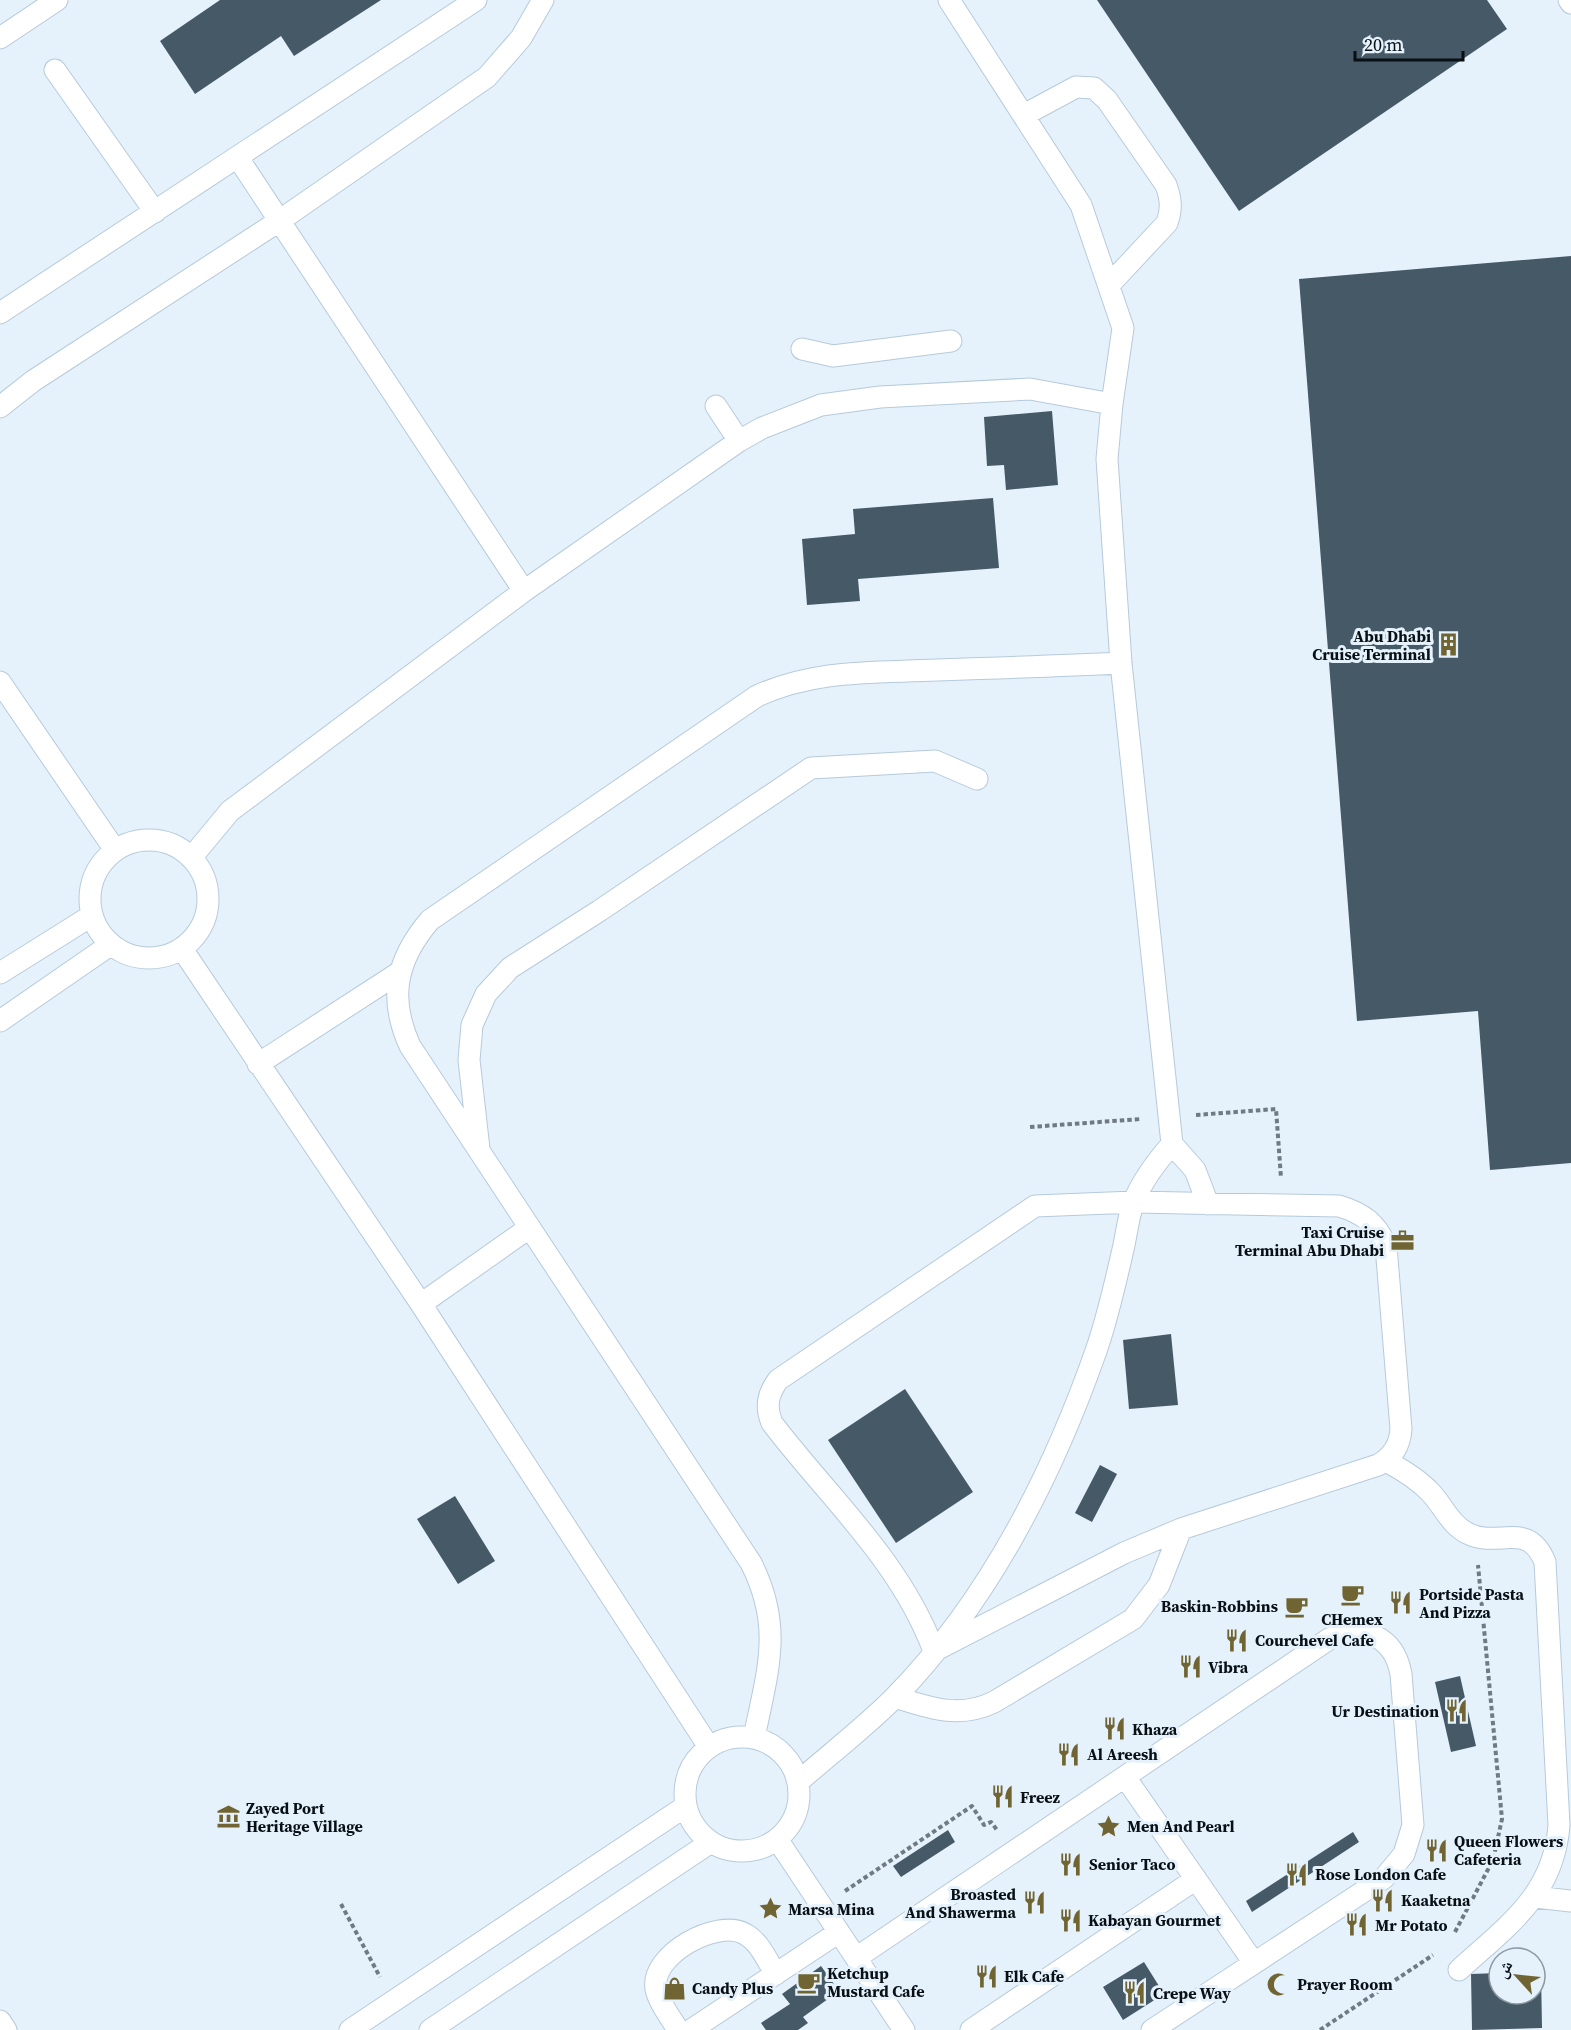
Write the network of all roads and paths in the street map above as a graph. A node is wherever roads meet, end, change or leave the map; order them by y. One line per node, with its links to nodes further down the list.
1 (57, 0): 5 (lane)
2 (476, 0): 8 (lane)
3 (543, 0): 10 (lane)
4 (950, 0): 7 (lane)
5 (0, 38)
6 (56, 70): 9 (lane)
7 (1024, 115): 11 (lane); 11 (lane)
8 (238, 158): 9 (lane); 10 (lane)
9 (155, 212): 12 (lane)
10 (279, 220): 17 (lane); 19 (lane)
11 (1110, 284): 15 (lane)
12 (0, 313)
13 (951, 341): 14 (lane)
14 (802, 349)
15 (1112, 404): 18 (lane); 20 (lane)
16 (716, 406): 18 (lane)
17 (0, 407)
18 (739, 441): 19 (lane)
19 (524, 591): 24 (lane)
20 (1120, 663): 28 (lane); 33 (lane)
21 (0, 682): 23 (lane)
22 (977, 779): 34 (lane)
23 (115, 850): 24 (lane); 25 (lane)
24 (191, 858): 27 (lane)
25 (91, 916): 26 (lane); 29 (lane)
26 (110, 945): 27 (lane); 30 (lane)
27 (182, 949): 31 (lane)
28 (400, 972): 31 (lane); 34 (lane)
29 (0, 974)
30 (0, 1021)
31 (258, 1064): 39 (lane)
32 (1276, 1109): 37 (path)
33 (1172, 1144): 35 (lane); 36 (lane)
34 (479, 1153): 38 (lane)
35 (1134, 1202): 36 (lane); 43 (lane); 43 (lane)
36 (1208, 1204): 37 (lane)
37 (1283, 1205): 40 (lane)
38 (529, 1228): 39 (lane); 45 (lane)
39 (421, 1304): 46 (lane)
40 (1386, 1461): 41 (lane); 42 (lane)
41 (1181, 1529): 43 (lane); 44 (lane)
42 (1475, 1537): 50 (lane); 60 (path)
43 (934, 1651): 44 (lane)
44 (895, 1697): 48 (lane)
45 (754, 1738): 46 (lane); 48 (lane)
46 (709, 1748): 49 (lane)
47 (1125, 1777): 53 (lane); 54 (lane); 63 (lane)
48 (798, 1782): 51 (lane)
49 (686, 1806): 52 (lane); 66 (lane)
50 (1565, 1825): 55 (lane)
51 (777, 1839): 52 (lane); 58 (lane)
52 (711, 1842): 70 (lane)
53 (1012, 1852): 58 (path); 62 (lane)
54 (1196, 1879): 63 (lane); 74 (lane)
55 (1535, 1897): 56 (lane); 64 (lane)
56 (1571, 1901)
57 (341, 1904): 66 (path)
58 (822, 1907): 59 (lane)
59 (839, 1932): 62 (lane); 65 (lane)
60 (1450, 1937)
61 (1436, 1952): 76 (path)
62 (856, 1958): 73 (lane)
63 (1254, 1963): 75 (lane)
64 (1459, 1970)
65 (776, 1974): 71 (lane); 72 (lane)
66 (393, 2001): 69 (lane)
67 (0, 2021): 68 (lane)
68 (6, 2030)
69 (350, 2030)
70 (430, 2030)
71 (678, 2030)
72 (692, 2030)
73 (904, 2030)
74 (971, 2030)
75 (1152, 2030)
76 (1320, 2030)

